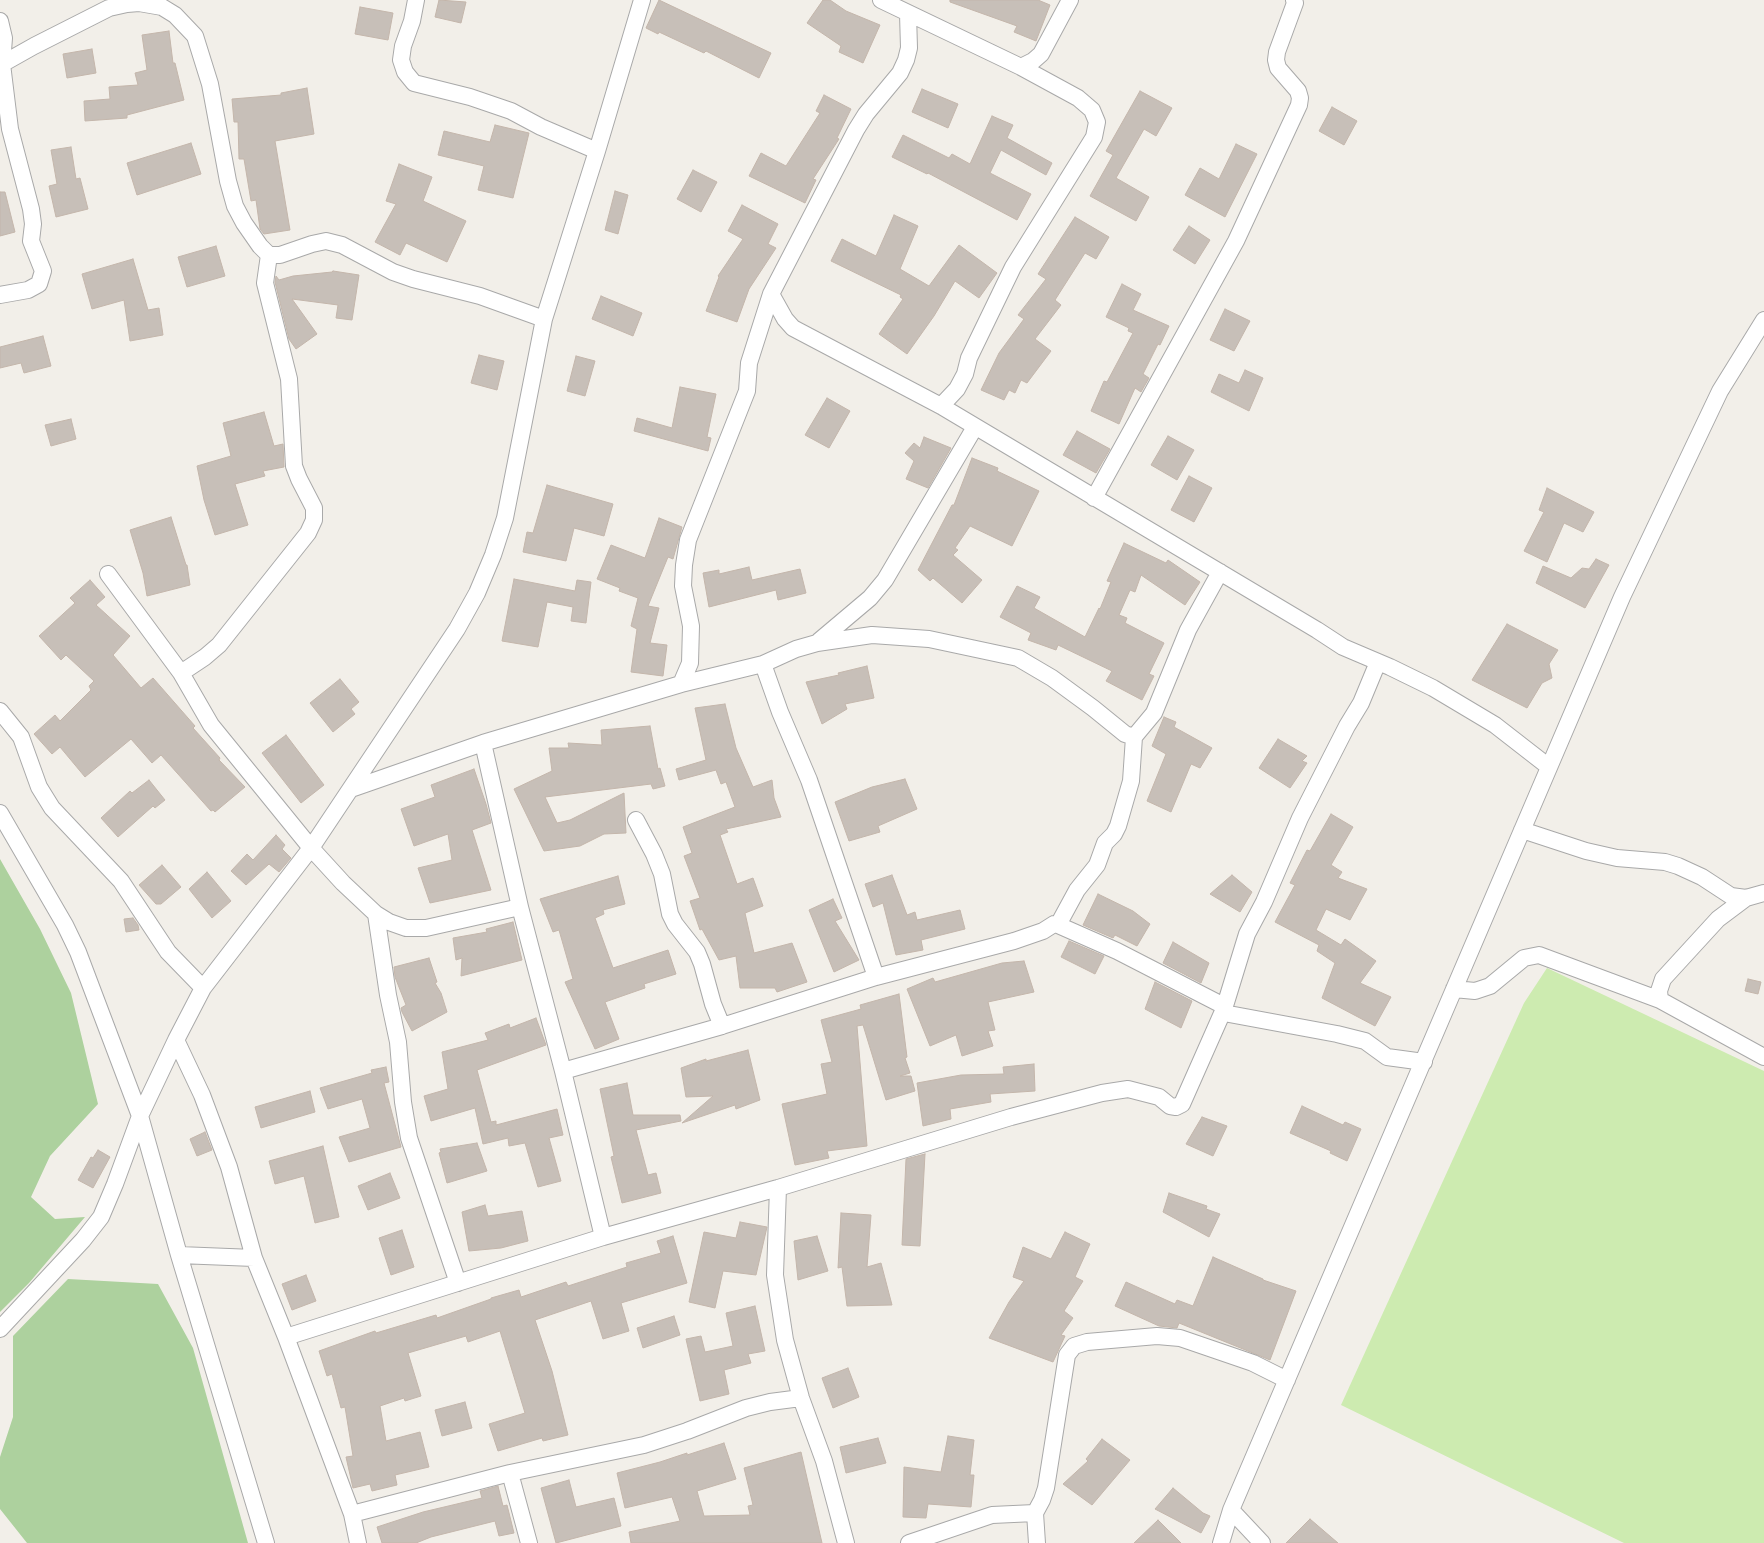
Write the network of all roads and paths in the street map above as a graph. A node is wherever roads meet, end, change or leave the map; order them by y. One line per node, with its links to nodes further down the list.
1 (416, 0): 11 (street)
2 (642, 0): 11 (street)
3 (881, 0): 7 (street)
4 (1070, 0): 10 (street)
5 (1294, 0): 19 (street)
6 (162, 4): 9 (street); 12 (street)
7 (908, 14): 10 (street); 13 (street)
8 (0, 21): 9 (street)
9 (2, 64): 14 (street)
10 (1021, 67): 17 (street)
11 (597, 151): 15 (street)
12 (269, 255): 15 (street); 25 (street)
13 (771, 294): 17 (street); 26 (street)
14 (0, 295)
15 (544, 319): 31 (street)
16 (1764, 320): 30 (street)
17 (941, 406): 18 (street)
18 (975, 427): 19 (street); 22 (street)
19 (1094, 498): 20 (street)
20 (1220, 572): 23 (street); 28 (street)
21 (108, 574): 25 (street)
22 (817, 643): 24 (street); 28 (street)
23 (1378, 662): 30 (street); 45 (street)
24 (763, 664): 26 (street); 41 (street)
25 (180, 673): 35 (street)
26 (681, 684): 29 (street)
27 (0, 711): 42 (street)
28 (1134, 737): 40 (street)
29 (483, 743): 31 (street); 38 (street)
30 (1549, 767): 34 (street)
31 (351, 789): 35 (street)
32 (0, 813): 51 (street)
33 (636, 820): 46 (street)
34 (1522, 830): 37 (street); 43 (street)
35 (310, 848): 39 (street); 42 (street)
36 (1764, 892): 37 (street)
37 (1746, 898): 44 (street)
38 (520, 908): 39 (street); 50 (street)
39 (376, 914): 56 (street)
40 (1058, 925): 41 (street); 45 (street)
41 (876, 977): 46 (street)
42 (203, 988): 47 (street)
43 (1454, 989): 44 (street); 49 (street)
44 (1660, 1000): 48 (street)
45 (1224, 1008): 49 (street); 52 (street)
46 (722, 1026): 50 (street)
47 (176, 1040): 51 (street); 55 (street)
48 (1764, 1058)
49 (1424, 1062): 59 (street)
50 (563, 1071): 53 (street)
51 (140, 1116): 54 (street); 57 (street)
52 (778, 1188): 53 (street); 60 (street)
53 (603, 1237): 56 (street)
54 (179, 1255): 55 (street); 65 (street)
55 (254, 1258): 58 (street)
56 (458, 1283): 58 (street)
57 (0, 1329)
58 (286, 1337): 64 (street)
59 (1287, 1380): 62 (street); 63 (street)
60 (800, 1398): 61 (street); 68 (street)
61 (510, 1473): 64 (street); 67 (street)
62 (1231, 1510): 71 (street); 72 (street)
63 (1035, 1513): 69 (street); 70 (street)
64 (352, 1514): 66 (street)
65 (266, 1543)
66 (358, 1543)
67 (530, 1543)
68 (846, 1543)
69 (909, 1543)
70 (1038, 1543)
71 (1221, 1543)
72 (1262, 1543)

